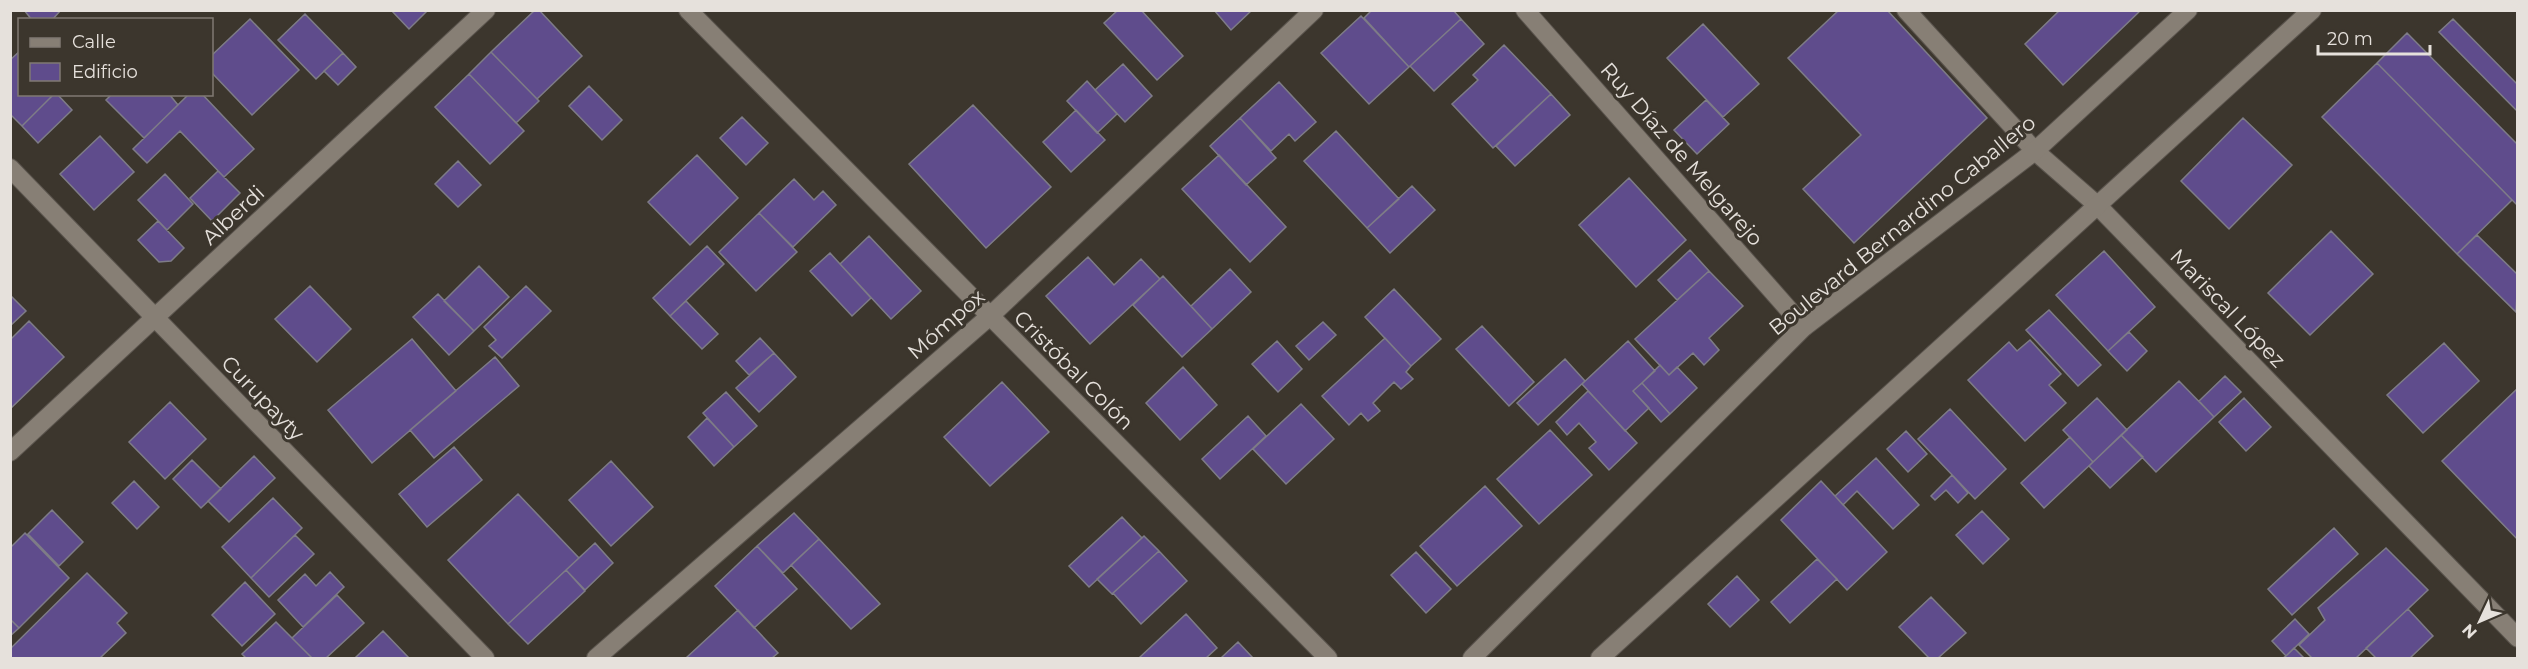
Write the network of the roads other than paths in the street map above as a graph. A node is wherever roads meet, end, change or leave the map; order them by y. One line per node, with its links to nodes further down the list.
1 (486, 10): 12 (street, Alberdi)
2 (688, 10): 11 (street, Cristóbal Colón)
3 (1314, 10): 11 (street, Mómpox)
4 (1525, 10): 13 (street, Ruy Díaz de Melgarejo)
5 (1906, 10): 8 (street, Mariscal López)
6 (2188, 10): 8 (street, Boulevard Bernardino Caballero)
7 (2312, 10): 10 (street)
8 (2034, 151): 10 (street, Mariscal López); 13 (street, Boulevard Bernardino Caballero)
9 (10, 168): 12 (street, Curupayty)
10 (2097, 205): 15 (street, Mariscal López); 20 (street)
11 (990, 316): 17 (street, Mómpox); 18 (street, Cristóbal Colón)
12 (154, 318): 14 (street, Alberdi); 16 (street, Curupayty)
13 (1804, 327): 19 (street, Boulevard Bernardino Caballero)
14 (10, 452)
15 (2517, 638)
16 (485, 658)
17 (596, 658)
18 (1328, 658)
19 (1472, 658)
20 (1600, 658)

